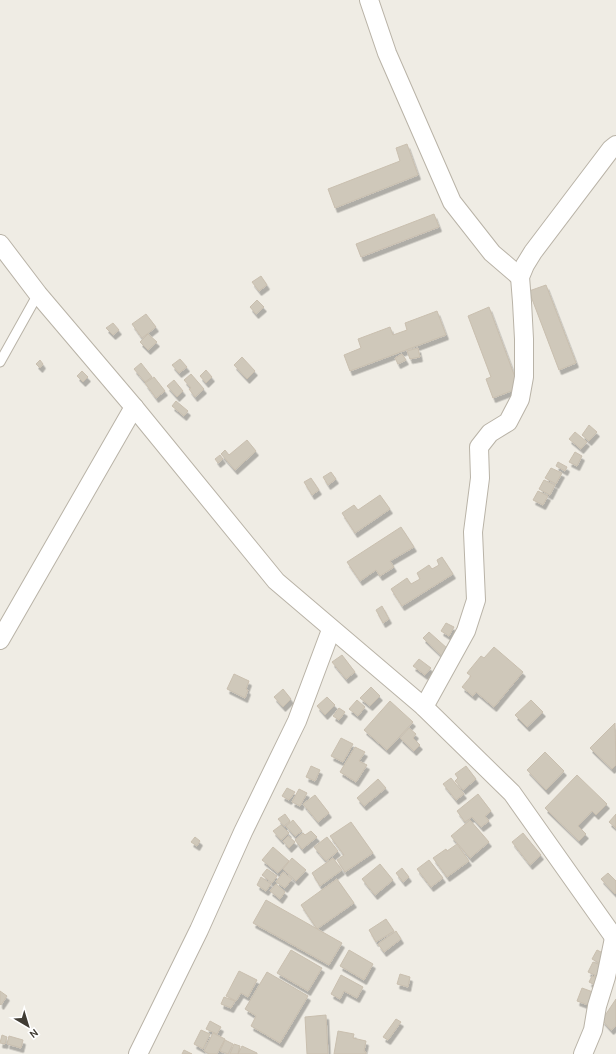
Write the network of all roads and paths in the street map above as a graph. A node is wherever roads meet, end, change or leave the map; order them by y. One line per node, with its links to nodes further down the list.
1 (369, 0): 4 (street)
2 (616, 145): 4 (street)
3 (0, 244): 5 (street)
4 (520, 278): 10 (street)
5 (38, 294): 6 (lane); 7 (street)
6 (0, 362)
7 (134, 407): 8 (street); 9 (street)
8 (332, 630): 10 (street); 12 (street)
9 (0, 640)
10 (424, 707): 11 (street)
11 (615, 939): 13 (street)
12 (138, 1054)
13 (583, 1054)

